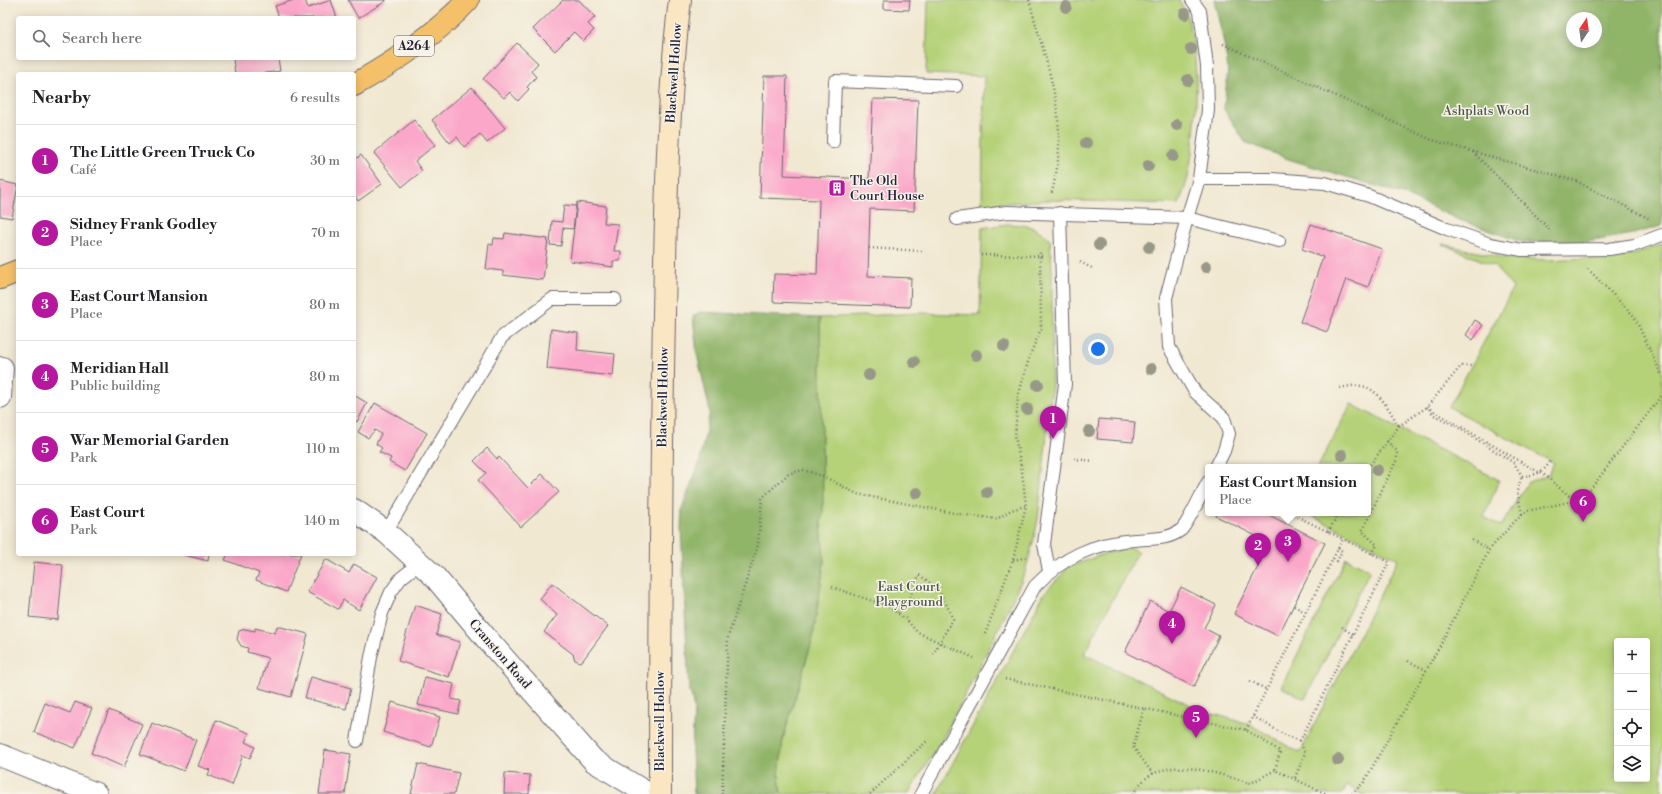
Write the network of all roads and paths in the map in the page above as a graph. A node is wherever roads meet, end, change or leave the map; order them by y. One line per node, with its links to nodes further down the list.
1 (468, 0): 6 (main road, A264)
2 (680, 0): 88 (main road, Blackwell Hollow)
3 (1029, 0): 11 (path)
4 (1192, 0): 5 (lane)
5 (1203, 34): 9 (path); 10 (lane)
6 (356, 84)
7 (956, 86): 8 (lane)
8 (833, 142)
9 (1473, 151): 15 (path); 20 (path)
10 (1199, 179): 13 (lane); 20 (lane)
11 (1046, 212): 12 (lane); 14 (lane); 22 (path)
12 (1060, 213): 13 (lane); 58 (lane)
13 (1187, 218): 17 (lane); 36 (lane)
14 (957, 219)
15 (1655, 222)
16 (1662, 235): 20 (lane)
17 (1279, 241)
18 (869, 248): 19 (path)
19 (922, 251)
20 (1571, 251): 28 (path)
21 (981, 255): 22 (path)
22 (1040, 256): 42 (path)
23 (16, 272): 24 (main road)
24 (0, 278)
25 (615, 299): 49 (lane)
26 (1472, 366): 32 (path)
27 (7, 369): 31 (street)
28 (1662, 376)
29 (1340, 388): 33 (path)
30 (1662, 395): 41 (path)
31 (0, 397)
32 (1428, 406): 33 (path); 38 (path); 39 (path)
33 (1399, 426): 34 (path)
34 (1387, 441): 37 (path); 44 (path)
35 (1550, 461): 38 (path)
36 (1218, 464)
37 (1371, 464)
38 (1541, 473): 39 (path); 41 (path)
39 (1522, 476): 45 (path)
40 (1205, 487): 58 (lane)
41 (1575, 501): 45 (path)
42 (1026, 506): 65 (path); 89 (path)
43 (356, 511): 49 (street, Cranston Road)
44 (1371, 512)
45 (1522, 514): 54 (path)
46 (1296, 516): 50 (path)
47 (1338, 516): 50 (path)
48 (1369, 516): 55 (path)
49 (386, 532): 57 (street, Cranston Road)
50 (1328, 532): 51 (path)
51 (1343, 539): 53 (path); 55 (path)
52 (1472, 540): 54 (path)
53 (1338, 548): 56 (path); 56 (path)
54 (1490, 550): 73 (path)
55 (1372, 554): 64 (path)
56 (1333, 559): 61 (path)
57 (420, 563): 80 (lane); 87 (street, Cranston Road)
58 (1049, 571): 72 (lane)
59 (832, 587): 62 (path)
60 (1294, 606): 61 (path)
61 (1305, 612): 75 (path)
62 (898, 613): 66 (path); 66 (path)
63 (1342, 628): 64 (path)
64 (1353, 635): 81 (path)
65 (983, 639)
66 (941, 641): 68 (path); 69 (path)
67 (977, 652): 69 (path)
68 (933, 654)
69 (975, 659): 71 (path); 72 (path)
70 (1408, 661): 73 (path)
71 (972, 665)
72 (988, 670): 76 (path); 91 (lane)
73 (1426, 670): 94 (path)
74 (1250, 681): 75 (path)
75 (1266, 690): 77 (path)
76 (1144, 709): 78 (path); 84 (path)
77 (1253, 716): 78 (path); 81 (path)
78 (1246, 730): 83 (path)
79 (930, 738): 90 (path)
80 (357, 741)
81 (1300, 741): 85 (path)
82 (0, 755): 86 (street)
83 (1275, 770): 84 (path); 85 (path)
84 (1153, 774): 92 (path)
85 (1294, 780): 93 (path)
86 (96, 794)
87 (648, 794)
88 (660, 794)
89 (722, 794)
90 (870, 794)
91 (921, 794)
92 (1133, 794)
93 (1327, 794)
94 (1352, 794)

